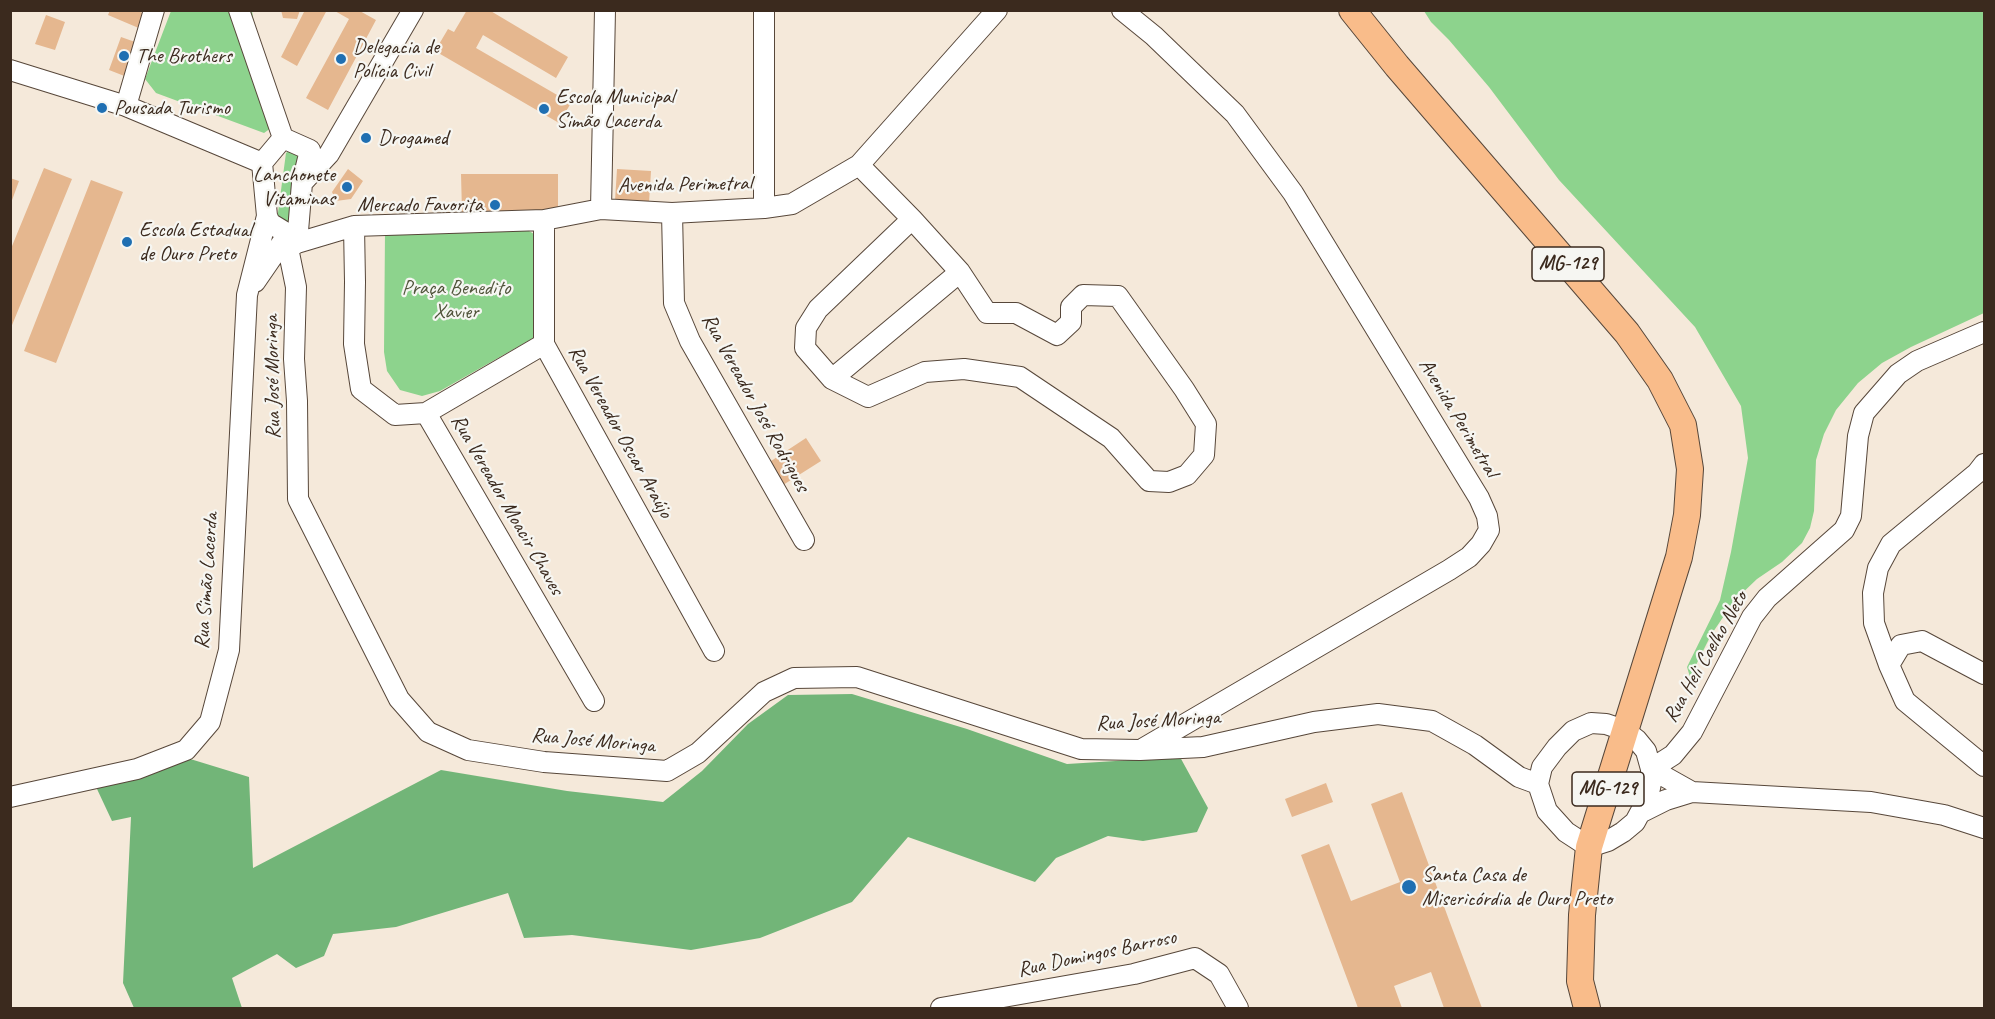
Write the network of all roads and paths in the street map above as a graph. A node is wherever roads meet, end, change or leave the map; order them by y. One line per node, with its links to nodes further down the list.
1 (154, 10): 10 (street)
2 (238, 10): 11 (street)
3 (413, 10): 12 (street)
4 (605, 10): 16 (street)
5 (764, 10): 15 (street)
6 (997, 10): 14 (street, Avenida Perimetral)
7 (1122, 10): 36 (street, Avenida Perimetral)
8 (1352, 10): 35 (main road, MG-129)
9 (10, 70): 10 (street)
10 (126, 106): 13 (street)
11 (283, 138): 12 (street); 13 (street)
12 (320, 152): 22 (street)
13 (262, 163): 18 (street, Rua Simão Lacerda)
14 (859, 165): 15 (street, Avenida Perimetral); 19 (street)
15 (764, 208): 17 (street, Avenida Perimetral)
16 (601, 209): 17 (street, Avenida Perimetral); 20 (street, Avenida Perimetral)
17 (672, 213): 30 (street, Rua Vereador José Rodrigues)
18 (267, 216): 22 (street); 24 (street, Rua Simão Lacerda)
19 (912, 219): 23 (street); 27 (street)
20 (544, 220): 21 (street, Avenida Perimetral); 26 (street, Rua Vereador Oscar Araújo)
21 (354, 226): 22 (street, Avenida Perimetral); 28 (street, Rua Vereador Moacir Chaves)
22 (291, 241): 24 (street); 36 (street, Rua José Moringa)
23 (960, 272): 27 (street); 27 (street)
24 (247, 295): 41 (street, Rua Simão Lacerda)
25 (1984, 332): 38 (street, Rua Heli Coelho Neto)
26 (544, 344): 28 (street); 31 (street, Rua Vereador Oscar Araújo)
27 (832, 379)
28 (426, 413): 34 (street, Rua Vereador Moacir Chaves)
29 (1984, 464): 32 (street)
30 (804, 540)
31 (714, 651)
32 (1889, 665): 33 (street); 37 (street)
33 (1984, 674)
34 (594, 701)
35 (1624, 730): 38 (street); 39 (street); 44 (main road, MG-129)
36 (1140, 750): 39 (street, Rua José Moringa)
37 (1984, 766)
38 (1651, 769): 40 (street); 42 (street)
39 (1538, 784): 44 (street)
40 (1692, 792): 42 (street); 43 (street)
41 (10, 796)
42 (1642, 812): 44 (street)
43 (1984, 828)
44 (1589, 847): 47 (main road)
45 (941, 1008): 46 (street, Rua Domingos Barroso)
46 (1238, 1008)
47 (1587, 1008)

